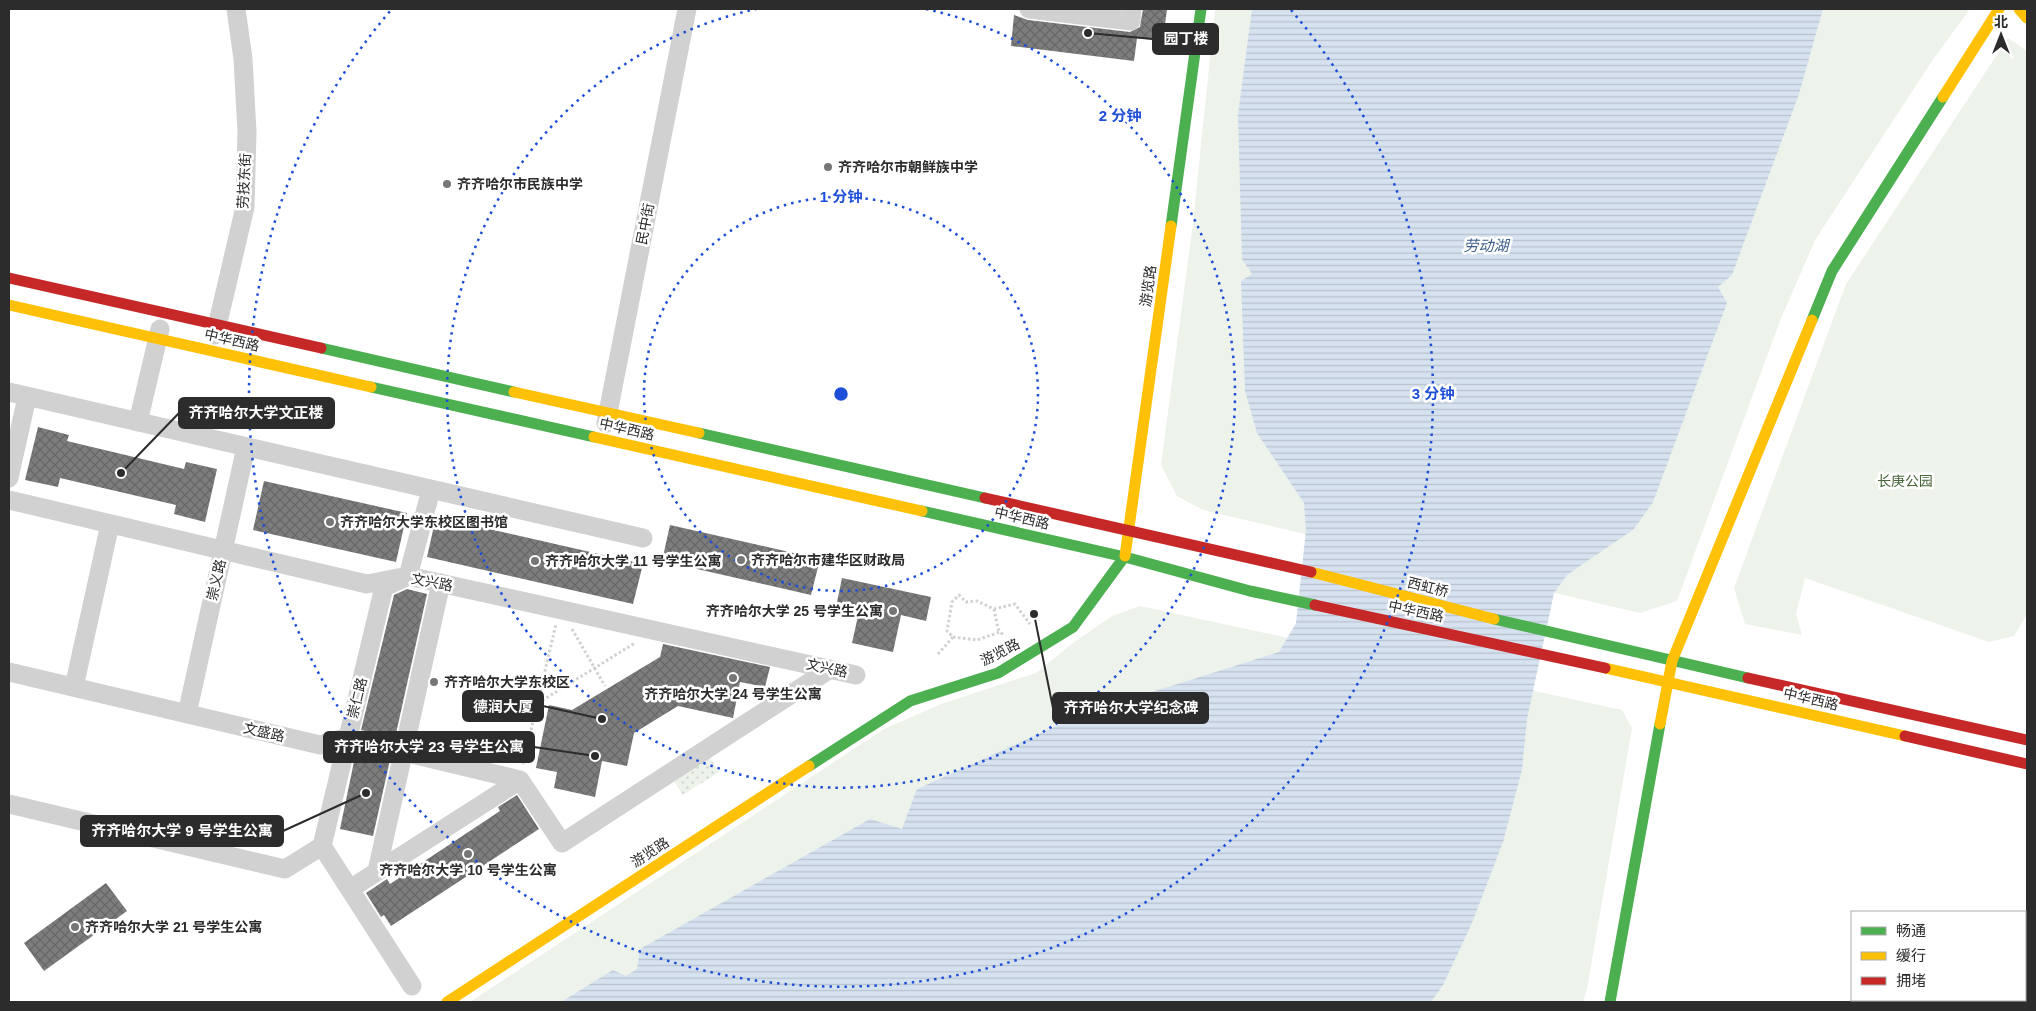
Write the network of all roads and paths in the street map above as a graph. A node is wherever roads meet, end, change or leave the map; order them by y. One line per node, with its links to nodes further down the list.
1 (236, 9): 12 (street, 劳技东街)
2 (687, 9): 16 (street, 民中街)
3 (1029, 9): 4 (street)
4 (1132, 9)
5 (1201, 9): 24 (main road, 游览路)
6 (1999, 9): 40 (main road)
7 (2019, 9): 8 (main road)
8 (2027, 18)
9 (9, 278): 11 (main road, 中华西路)
10 (9, 305): 13 (main road, 中华西路)
11 (164, 313): 12 (main road, 中华西路); 13 (street)
12 (217, 325): 14 (street, 劳技东街); 16 (main road, 中华西路)
13 (158, 339): 14 (main road, 中华西路); 17 (street)
14 (211, 351): 18 (main road, 中华西路)
15 (18, 395): 17 (street); 20 (street)
16 (608, 413): 18 (street, 民中街); 24 (main road, 中华西路)
17 (138, 422): 19 (street)
18 (603, 439): 27 (main road, 中华西路)
19 (246, 447): 21 (street); 26 (street, 崇义路)
20 (9, 478)
21 (431, 490): 25 (street); 29 (street)
22 (9, 500): 23 (street, 文兴路)
23 (110, 524): 26 (street, 文兴路); 47 (street)
24 (1129, 531): 27 (main road, 游览路); 28 (main road, 中华西路)
25 (643, 538)
26 (223, 550): 29 (street, 文兴路); 49 (street, 崇义路)
27 (1125, 557): 45 (main road, 中华西路); 60 (main road, 游览路)
28 (1284, 565): 38 (main road, 西虹桥)
29 (408, 576): 30 (street, 文兴路); 50 (street, 崇仁路)
30 (441, 583): 31 (street, 文兴路); 52 (street)
31 (560, 609): 34 (street, 文兴路); 41 (path); 48 (path)
32 (994, 609): 33 (path); 35 (path); 37 (path)
33 (1030, 624)
34 (654, 631): 41 (path); 42 (street, 文兴路)
35 (1000, 632): 36 (path); 37 (path)
36 (1004, 636)
37 (953, 637): 39 (path)
38 (1566, 637): 40 (main road, 中华西路)
39 (938, 654)
40 (1672, 661): 45 (main road); 51 (main road, 中华西路)
41 (595, 668): 46 (path); 48 (path)
42 (830, 669): 44 (street, 文兴路); 54 (street)
43 (9, 672): 47 (street, 文盛路)
44 (856, 674)
45 (1667, 682): 53 (main road, 中华西路); 61 (main road)
46 (605, 686)
47 (74, 687): 49 (street, 文盛路)
48 (538, 704): 54 (path)
49 (187, 714): 50 (street, 文盛路)
50 (347, 739): 52 (street, 文盛路); 56 (street, 崇仁路)
51 (2027, 740)
52 (404, 752): 54 (street, 文盛路); 57 (street)
53 (2027, 764)
54 (520, 780): 57 (street)
55 (9, 804): 56 (street)
56 (322, 846): 58 (street)
57 (378, 871): 58 (street)
58 (350, 889): 59 (street)
59 (412, 986)
60 (447, 1002)
61 (1610, 1002)

